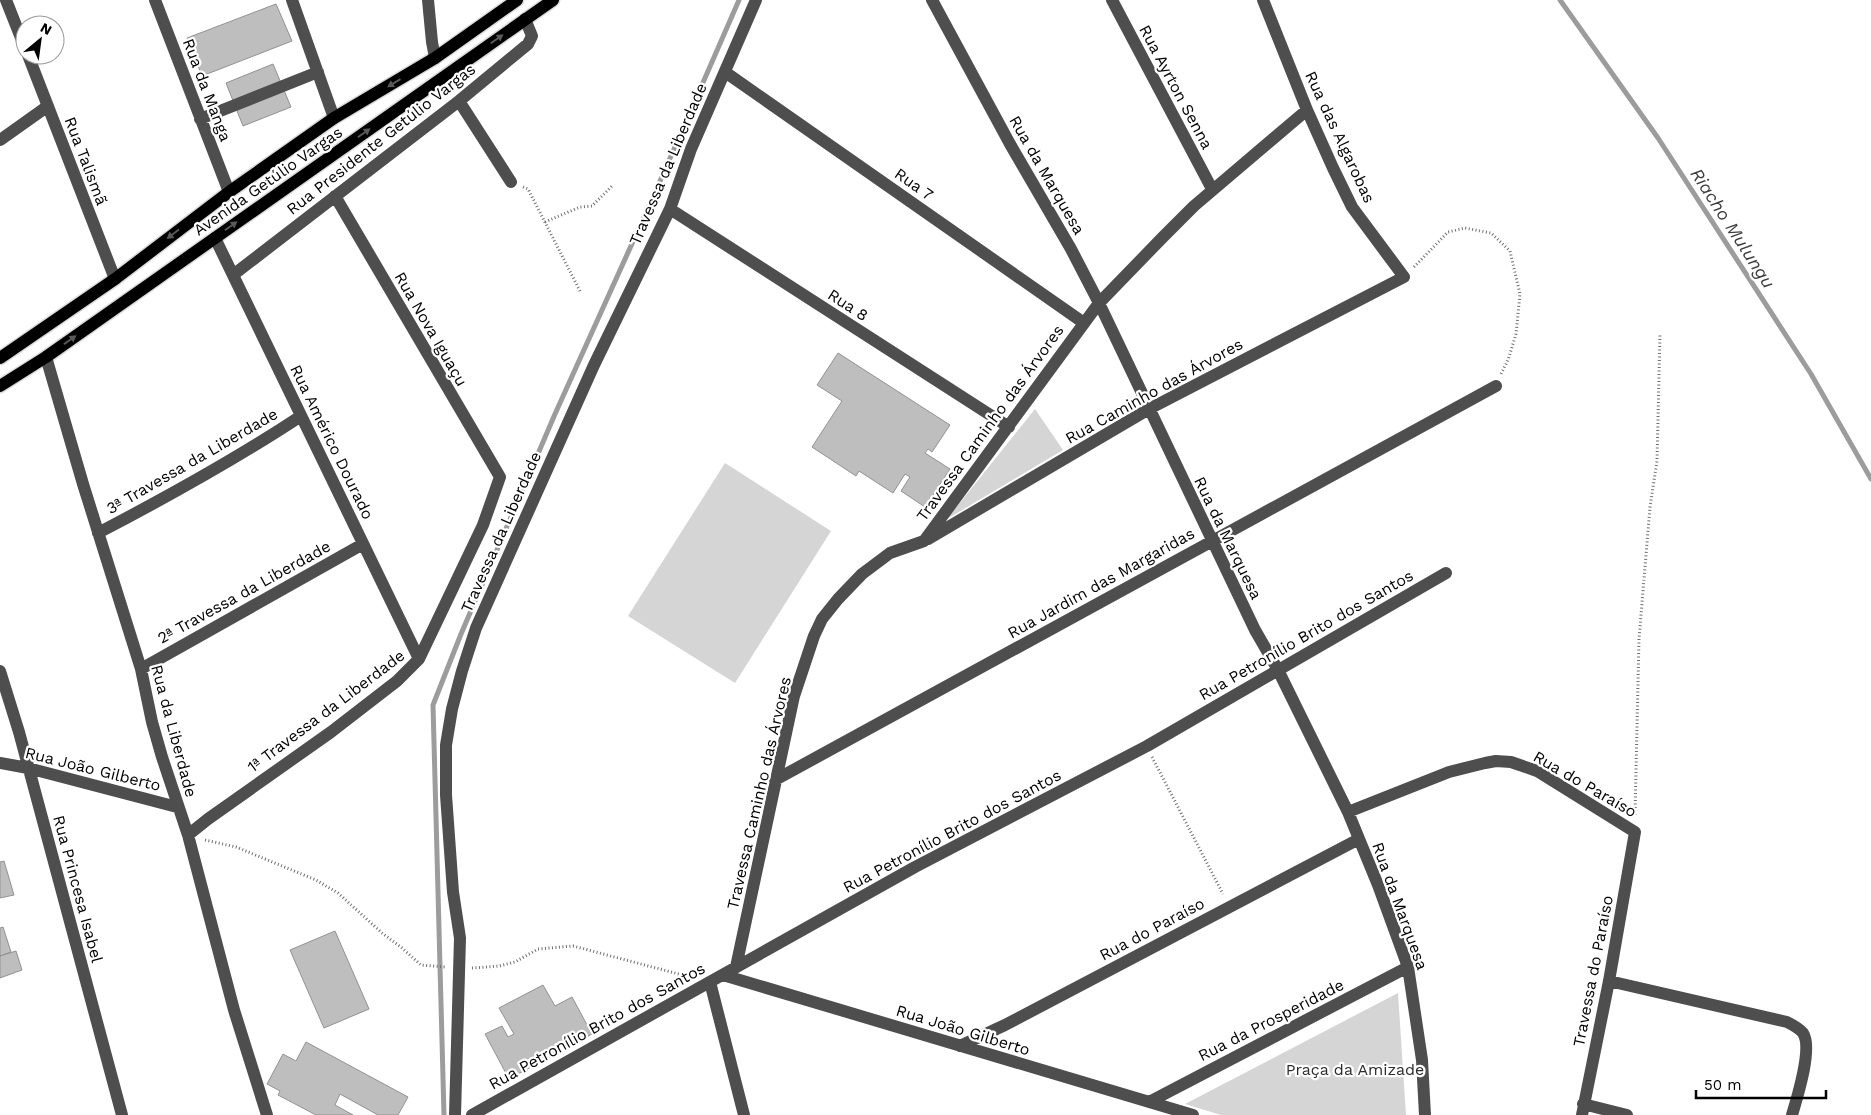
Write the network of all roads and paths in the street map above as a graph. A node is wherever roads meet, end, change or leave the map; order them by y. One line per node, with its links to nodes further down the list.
1 (6, 0): 12 (street)
2 (155, 0): 21 (street, Rua da Manga)
3 (292, 0): 15 (street)
4 (428, 0): 13 (street)
5 (517, 0): 13 (main road, Avenida Getúlio Vargas)
6 (553, 0): 11 (main road, Avenida Getúlio Vargas)
7 (756, 0): 16 (street, Travessa da Liberdade)
8 (932, 0): 35 (street, Rua da Marquesa)
9 (1112, 0): 25 (street, Rua Ayrton Senna)
10 (1263, 0): 19 (street, Rua das Algarobas)
11 (525, 20): 17 (street, Rua Presidente Getúlio Vargas); 30 (main road, Avenida Getúlio Vargas, one-way to 11)
12 (15, 23)
13 (435, 58): 20 (main road, Avenida Getúlio Vargas, one-way to 20)
14 (32, 65): 18 (street, Rua Talismã)
15 (318, 72): 20 (street); 21 (street)
16 (725, 72): 28 (street, Travessa da Liberdade); 36 (street, Rua 7)
17 (459, 101): 23 (street); 27 (street, Rua Presidente Getúlio Vargas)
18 (48, 106): 22 (street); 33 (street, Rua Talismã)
19 (1307, 110): 25 (street, Travessa Caminho das Árvores); 32 (street, Rua das Algarobas)
20 (334, 118): 26 (main road, Avenida Getúlio Vargas)
21 (200, 119): 26 (street, Rua da Manga)
22 (0, 140)
23 (511, 182): 29 (path)
24 (612, 186): 29 (path)
25 (1212, 190): 35 (street, Travessa Caminho das Árvores)
26 (229, 192): 33 (main road, Avenida Getúlio Vargas, one-way to 33)
27 (335, 196): 31 (street, Rua Presidente Getúlio Vargas); 45 (street, Rua Nova Iguaçu)
28 (670, 209): 44 (street, Rua 8); 67 (street, Travessa da Liberdade)
29 (545, 222): 34 (path)
30 (215, 238): 31 (street, Rua Américo Dourado); 38 (main road, Avenida Getúlio Vargas, one-way to 30)
31 (233, 275): 43 (street, Rua Américo Dourado)
32 (1404, 277): 41 (path); 42 (street, Rua Caminho das Árvores)
33 (115, 279): 39 (main road, Avenida Getúlio Vargas)
34 (581, 293)
35 (1099, 303): 36 (street, Travessa Caminho das Árvores); 42 (street, Rua da Marquesa)
36 (1084, 323): 44 (street, Travessa Caminho das Árvores)
37 (1660, 334): 61 (path)
38 (46, 357): 40 (main road, Avenida Getúlio Vargas); 46 (street, Rua da Liberdade)
39 (0, 358)
40 (0, 386)
41 (1496, 386): 48 (street, Rua Jardim das Margaridas)
42 (1149, 409): 47 (street, Rua Caminho das Árvores); 48 (street, Rua da Marquesa)
43 (301, 416): 46 (street, 3ª Travessa da Liberdade); 49 (street, Rua Américo Dourado)
44 (1009, 427): 47 (street, Travessa Caminho das Árvores)
45 (500, 477): 51 (street, 1ª Travessa da Liberdade)
46 (98, 533): 52 (street, Rua da Liberdade)
47 (924, 541): 58 (street, Travessa Caminho das Árvores)
48 (1211, 542): 53 (street, Rua da Marquesa); 58 (street, Rua Jardim das Margaridas)
49 (363, 544): 51 (street, Rua Américo Dourado); 52 (street, 2ª Travessa da Liberdade)
50 (1446, 573): 53 (street, Rua Petronílio Brito dos Santos)
51 (419, 659): 62 (street, 1ª Travessa da Liberdade)
52 (141, 668): 59 (street, Rua da Liberdade)
53 (1278, 670): 55 (street, Rua Petronílio Brito dos Santos); 60 (street, Rua da Marquesa)
54 (0, 671): 57 (street, Rua Princesa Isabel)
55 (1147, 746): 64 (path); 65 (street, Rua Petronílio Brito dos Santos)
56 (0, 763): 57 (street, Rua João Gilberto)
57 (28, 768): 59 (street, Rua João Gilberto); 74 (street, Rua Princesa Isabel)
58 (775, 780): 65 (street, Travessa Caminho das Árvores)
59 (177, 807): 62 (street, Rua da Liberdade)
60 (1348, 812): 61 (street, Rua do Paraíso); 63 (street, Rua da Marquesa)
61 (1635, 832): 69 (street, Travessa do Paraíso)
62 (188, 836): 67 (path); 75 (street, Rua da Liberdade)
63 (1359, 839): 64 (street, Rua do Paraíso); 66 (street, Rua da Marquesa)
64 (1230, 907): 71 (street, Rua do Paraíso)
65 (736, 967): 68 (street, Rua Petronílio Brito dos Santos)
66 (1408, 967): 72 (street, Rua da Prosperidade); 80 (street, Rua da Marquesa)
67 (459, 968): 70 (path); 76 (street, Travessa da Liberdade)
68 (723, 975): 70 (street, Rua Petronílio Brito dos Santos); 71 (street, Rua João Gilberto)
69 (1610, 980): 73 (street, Travessa do Paraíso); 82 (street)
70 (710, 982): 77 (street, Rua Petronílio Brito dos Santos); 78 (street)
71 (960, 1046): 72 (street, Rua João Gilberto)
72 (1149, 1102): 79 (street, Rua João Gilberto)
73 (1583, 1110): 81 (street)
74 (122, 1115)
75 (267, 1115)
76 (455, 1115)
77 (472, 1115)
78 (744, 1115)
79 (1193, 1115)
80 (1424, 1115)
81 (1627, 1115)
82 (1792, 1115)

